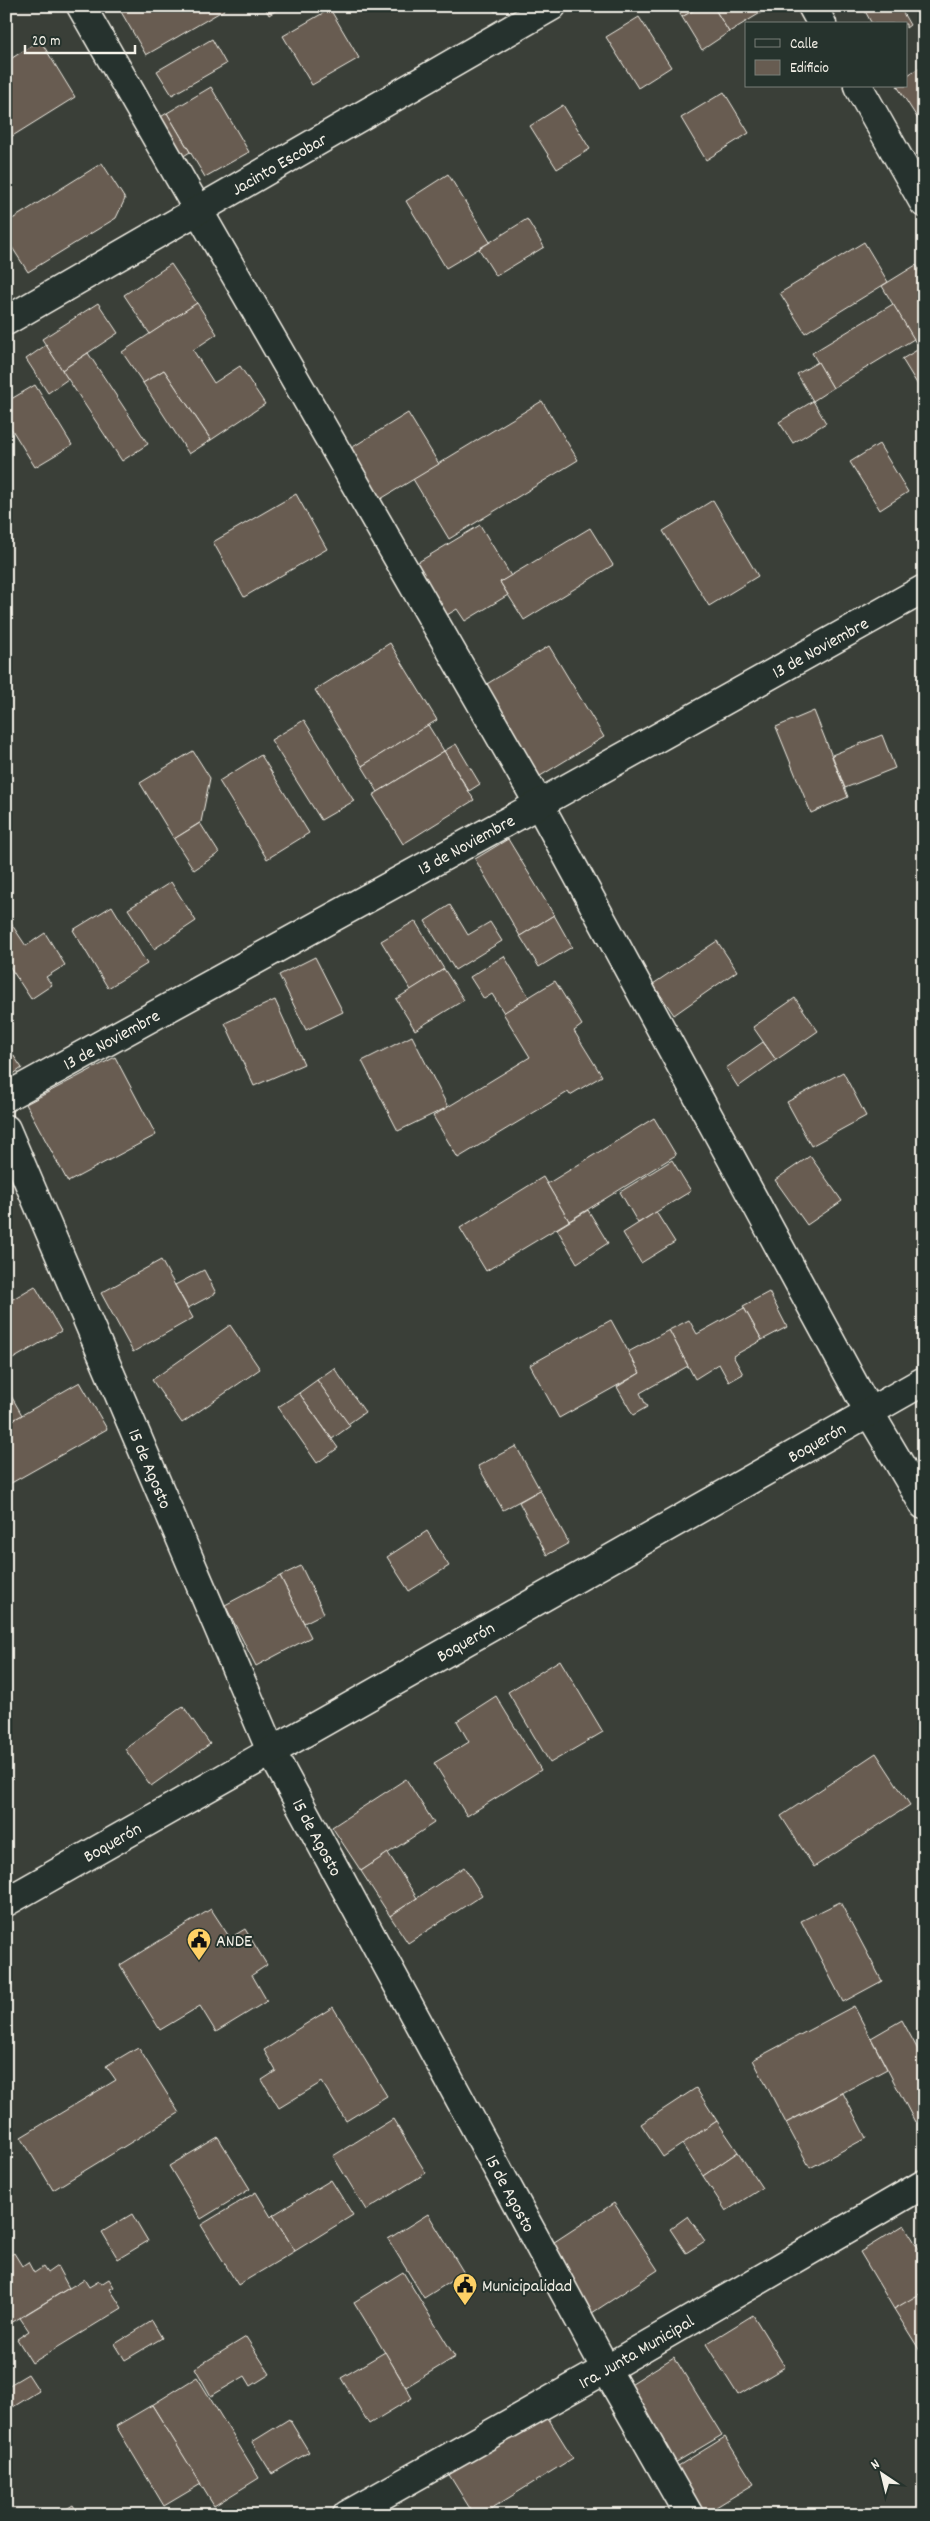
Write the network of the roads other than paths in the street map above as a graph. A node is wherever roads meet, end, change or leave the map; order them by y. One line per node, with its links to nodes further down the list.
1 (81, 6): 7 (street)
2 (552, 6): 7 (street, Jacinto Escobar)
3 (812, 6): 4 (street)
4 (821, 22)
5 (859, 88): 6 (street)
6 (924, 203)
7 (198, 211): 8 (street, Jacinto Escobar); 10 (street)
8 (6, 321)
9 (924, 589): 10 (street, 13 de Noviembre)
10 (539, 804): 11 (street, 13 de Noviembre); 14 (street)
11 (6, 1097)
12 (6, 1129): 16 (street, 15 de Agosto)
13 (924, 1381): 14 (street, Boquerón)
14 (869, 1412): 15 (street); 16 (street, Boquerón)
15 (924, 1505)
16 (271, 1752): 17 (street, Boquerón); 19 (street, 15 de Agosto)
17 (6, 1902)
18 (924, 2184): 19 (street, 1ra. Junta Municipal)
19 (606, 2369): 20 (street, 1ra. Junta Municipal); 21 (street, 15 de Agosto)
20 (348, 2515)
21 (689, 2515)

